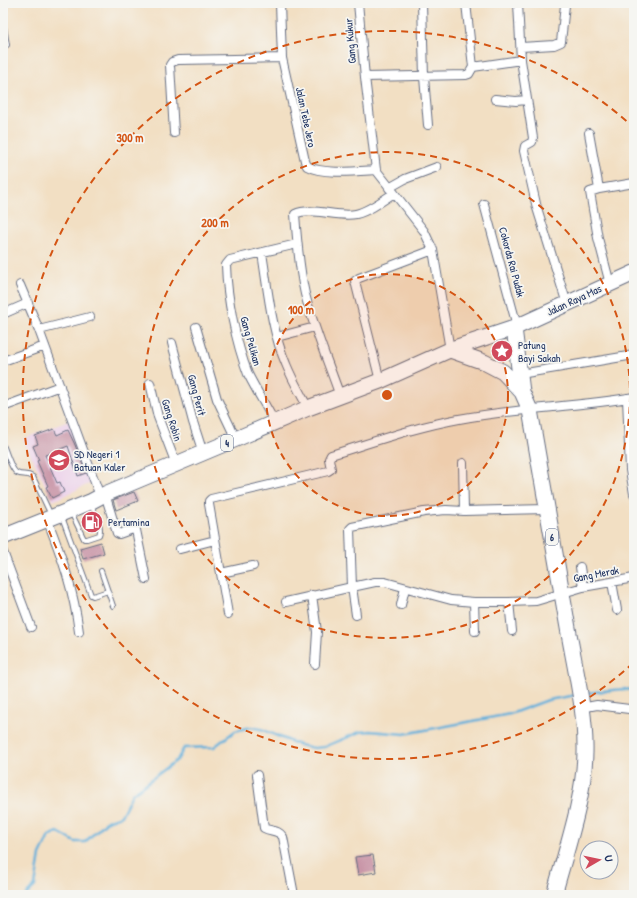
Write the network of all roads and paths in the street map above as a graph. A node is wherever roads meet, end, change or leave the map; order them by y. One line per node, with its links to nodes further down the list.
1 (280, 3): 10 (street, Jalan Tebe Jero)
2 (358, 3): 14 (street, Gang Kukur)
3 (422, 3): 13 (street)
4 (466, 3): 12 (street)
5 (518, 3): 9 (street)
6 (565, 5): 9 (street)
7 (3, 21): 8 (lane)
8 (7, 45)
9 (520, 47): 11 (street)
10 (282, 58): 18 (street); 21 (street, Jalan Tebe Jero)
11 (521, 60): 12 (street); 16 (street)
12 (473, 67): 13 (street)
13 (424, 77): 14 (street); 17 (street)
14 (365, 78): 21 (street, Gang Kukur)
15 (495, 99): 16 (street)
16 (527, 100): 32 (street)
17 (428, 126)
18 (174, 133)
19 (589, 133): 23 (street)
20 (437, 167): 21 (street)
21 (385, 182): 25 (street); 26 (street)
22 (634, 183): 23 (street)
23 (599, 189): 29 (street)
24 (484, 204): 37 (street, Cokorda Rai Pudak)
25 (297, 244): 27 (street); 36 (street)
26 (434, 250): 42 (street); 46 (street)
27 (262, 252): 39 (street); 55 (street, Gang Pelikan)
28 (634, 273): 29 (highway, Jalan Raya Mas)
29 (610, 284): 32 (highway, Jalan Raya Mas)
30 (20, 286): 31 (street)
31 (28, 304): 33 (street); 38 (street)
32 (567, 304): 37 (highway, Jalan Raya Mas)
33 (3, 314)
34 (90, 317): 38 (street)
35 (196, 327): 57 (street)
36 (315, 327): 39 (street); 50 (street)
37 (516, 327): 42 (highway, 4); 45 (highway, 6)
38 (39, 330): 41 (street)
39 (277, 337): 53 (street)
40 (172, 343): 59 (street, Gang Perit)
41 (45, 346): 44 (street); 48 (street)
42 (450, 350): 46 (highway, 4); 49 (highway, 6)
43 (634, 355): 45 (street)
44 (3, 361)
45 (520, 374): 49 (highway, 6)
46 (380, 381): 50 (highway, 4)
47 (150, 383): 61 (street, Gang Robin)
48 (60, 386): 52 (street); 64 (street)
49 (522, 392): 54 (highway, 6)
50 (340, 396): 53 (highway, 4)
51 (630, 397): 54 (street); 56 (street)
52 (3, 407)
53 (308, 408): 55 (highway, 4)
54 (530, 410): 65 (highway, 6); 69 (street)
55 (275, 423): 57 (highway, 4)
56 (631, 430): 62 (street)
57 (236, 439): 59 (highway, 4)
58 (4, 447): 67 (lane)
59 (203, 453): 61 (highway, 4)
60 (462, 463): 66 (street)
61 (176, 464): 64 (highway, 4)
62 (632, 470): 63 (street)
63 (634, 494)
64 (99, 497): 67 (highway, 4); 67 (lane); 77 (street)
65 (547, 509): 66 (street); 83 (highway, 6)
66 (464, 511): 79 (street)
67 (57, 515): 68 (highway, 4); 82 (lane); 96 (street)
68 (3, 537)
69 (215, 540): 70 (street); 75 (street)
70 (180, 549)
71 (3, 552): 93 (street)
72 (253, 566): 75 (street)
73 (580, 567): 80 (street)
74 (101, 571): 82 (lane)
75 (221, 573): 91 (street)
76 (634, 578): 78 (street, Gang Merak)
77 (146, 579)
78 (612, 582): 80 (street, Gang Merak); 90 (street)
79 (352, 587): 81 (street, Gang Merak); 84 (street, Gang Merak); 92 (street)
80 (583, 587): 83 (street, Gang Merak)
81 (405, 588): 86 (street, Gang Merak); 89 (street)
82 (108, 591): 88 (lane)
83 (562, 593): 87 (street, Gang Merak); 98 (highway, 6)
84 (312, 595): 85 (street, Gang Merak); 97 (street)
85 (286, 602)
86 (474, 602): 87 (street, Gang Merak); 94 (street)
87 (509, 602): 95 (street)
88 (112, 606)
89 (401, 606)
90 (617, 610)
91 (228, 614)
92 (356, 615)
93 (31, 627)
94 (475, 631)
95 (512, 631)
96 (79, 632)
97 (315, 664)
98 (581, 707): 99 (street); 102 (highway, 6)
99 (634, 708)
100 (256, 775): 101 (street)
101 (294, 895)
102 (554, 895)

